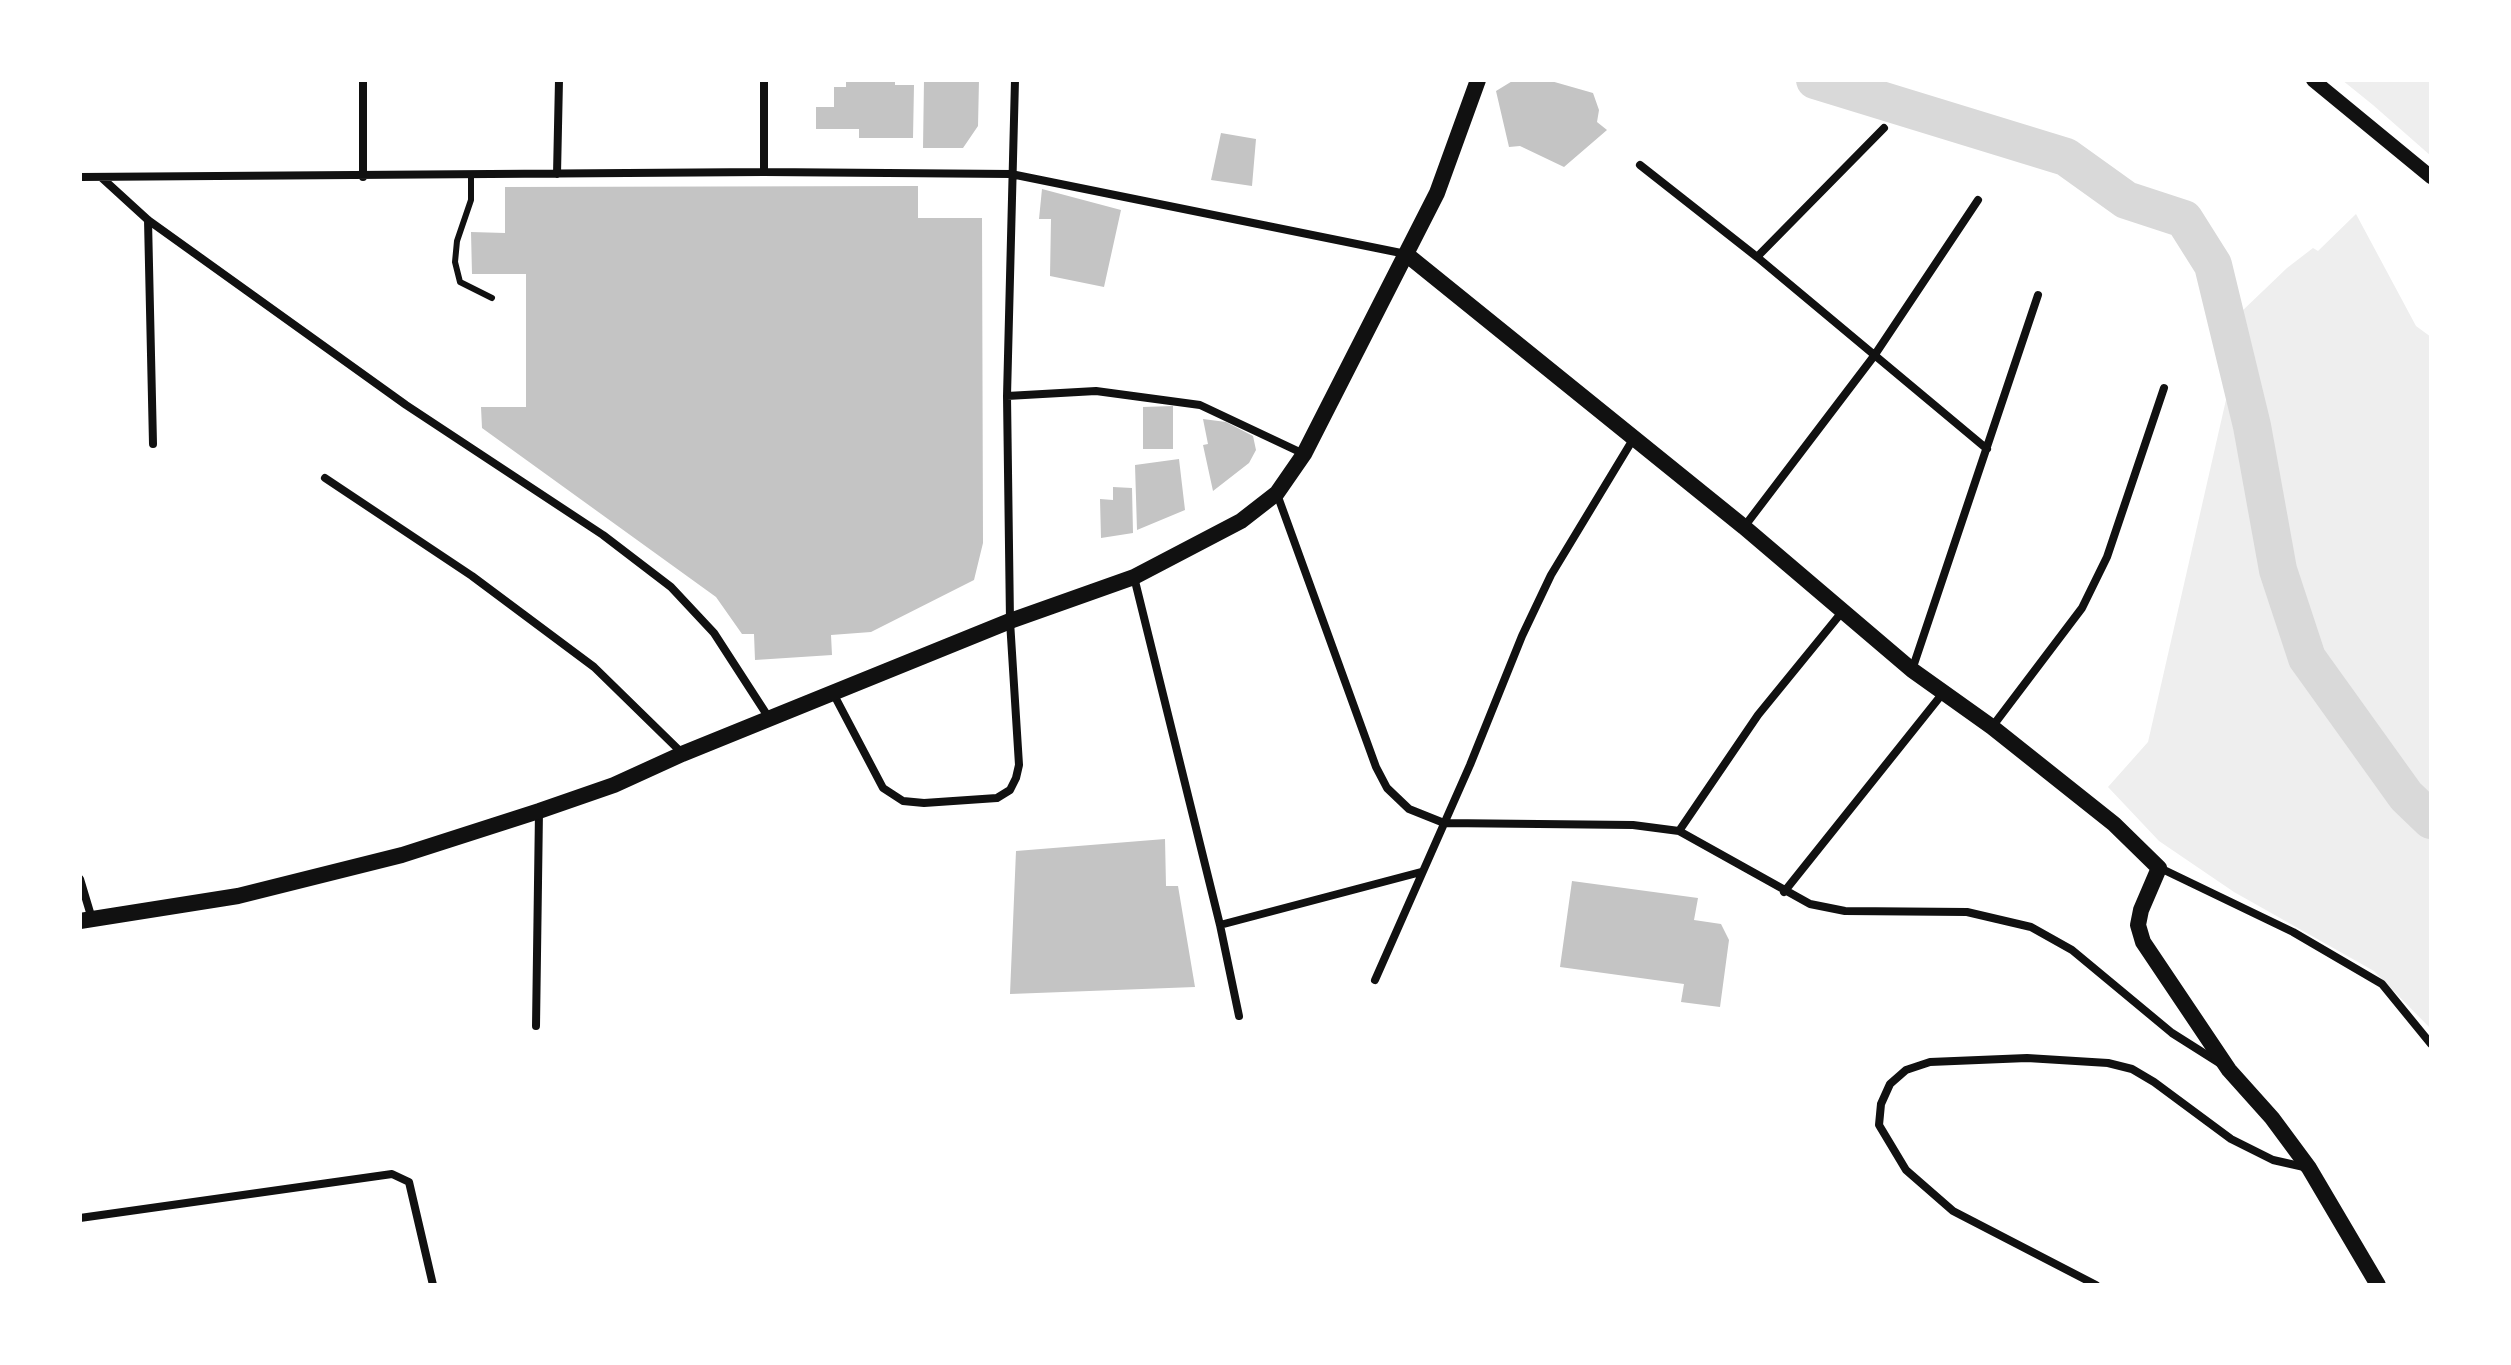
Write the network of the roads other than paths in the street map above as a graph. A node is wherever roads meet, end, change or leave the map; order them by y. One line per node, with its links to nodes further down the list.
1 (363, 80): 15 (street)
2 (559, 80): 10 (street)
3 (764, 80): 9 (street)
4 (1015, 80): 11 (street)
5 (1478, 80): 19 (main road)
6 (2313, 80): 16 (street)
7 (1884, 128): 20 (street)
8 (1640, 165): 20 (street)
9 (764, 172): 10 (street); 11 (street)
10 (557, 174): 12 (street)
11 (1011, 174): 19 (street); 25 (street)
12 (471, 175): 15 (street); 22 (lane)
13 (80, 177): 14 (street)
14 (101, 177): 15 (street); 18 (street)
15 (363, 177)
16 (2431, 177)
17 (1978, 200): 23 (street)
18 (148, 220): 27 (street); 39 (street)
19 (1406, 254): 26 (main road); 29 (main road)
20 (1757, 257): 23 (street)
21 (2038, 295): 28 (street)
22 (492, 298)
23 (1874, 356): 28 (street); 32 (street)
24 (2164, 388): 40 (street)
25 (1007, 396): 29 (street); 35 (street)
26 (1632, 441): 32 (main road); 43 (street)
27 (153, 444)
28 (1987, 449): 36 (street)
29 (1304, 454): 31 (main road)
30 (325, 478): 41 (street)
31 (1277, 493): 33 (main road); 43 (street)
32 (1744, 527): 34 (main road)
33 (1134, 577): 35 (main road); 50 (street)
34 (1842, 612): 36 (main road); 44 (street)
35 (1010, 621): 37 (main road); 37 (street)
36 (1912, 670): 38 (main road)
37 (833, 693): 39 (main road)
38 (1943, 693): 40 (main road); 48 (street)
39 (770, 720): 41 (main road)
40 (1992, 727): 45 (main road)
41 (682, 754): 42 (main road)
42 (539, 811): 49 (main road); 53 (street)
43 (1444, 823): 44 (street); 46 (street)
44 (1679, 831): 48 (street)
45 (2159, 868): 54 (street); 55 (main road)
46 (1421, 872): 50 (street); 51 (street)
47 (80, 879): 49 (street)
48 (1784, 892): 55 (street)
49 (86, 920)
50 (1220, 925): 52 (street)
51 (1375, 980)
52 (1239, 1016)
53 (536, 1026)
54 (2431, 1044)
55 (2229, 1070): 56 (main road)
56 (2309, 1168): 59 (street); 60 (main road)
57 (80, 1218): 58 (street)
58 (433, 1285)
59 (2096, 1285)
60 (2378, 1285)

